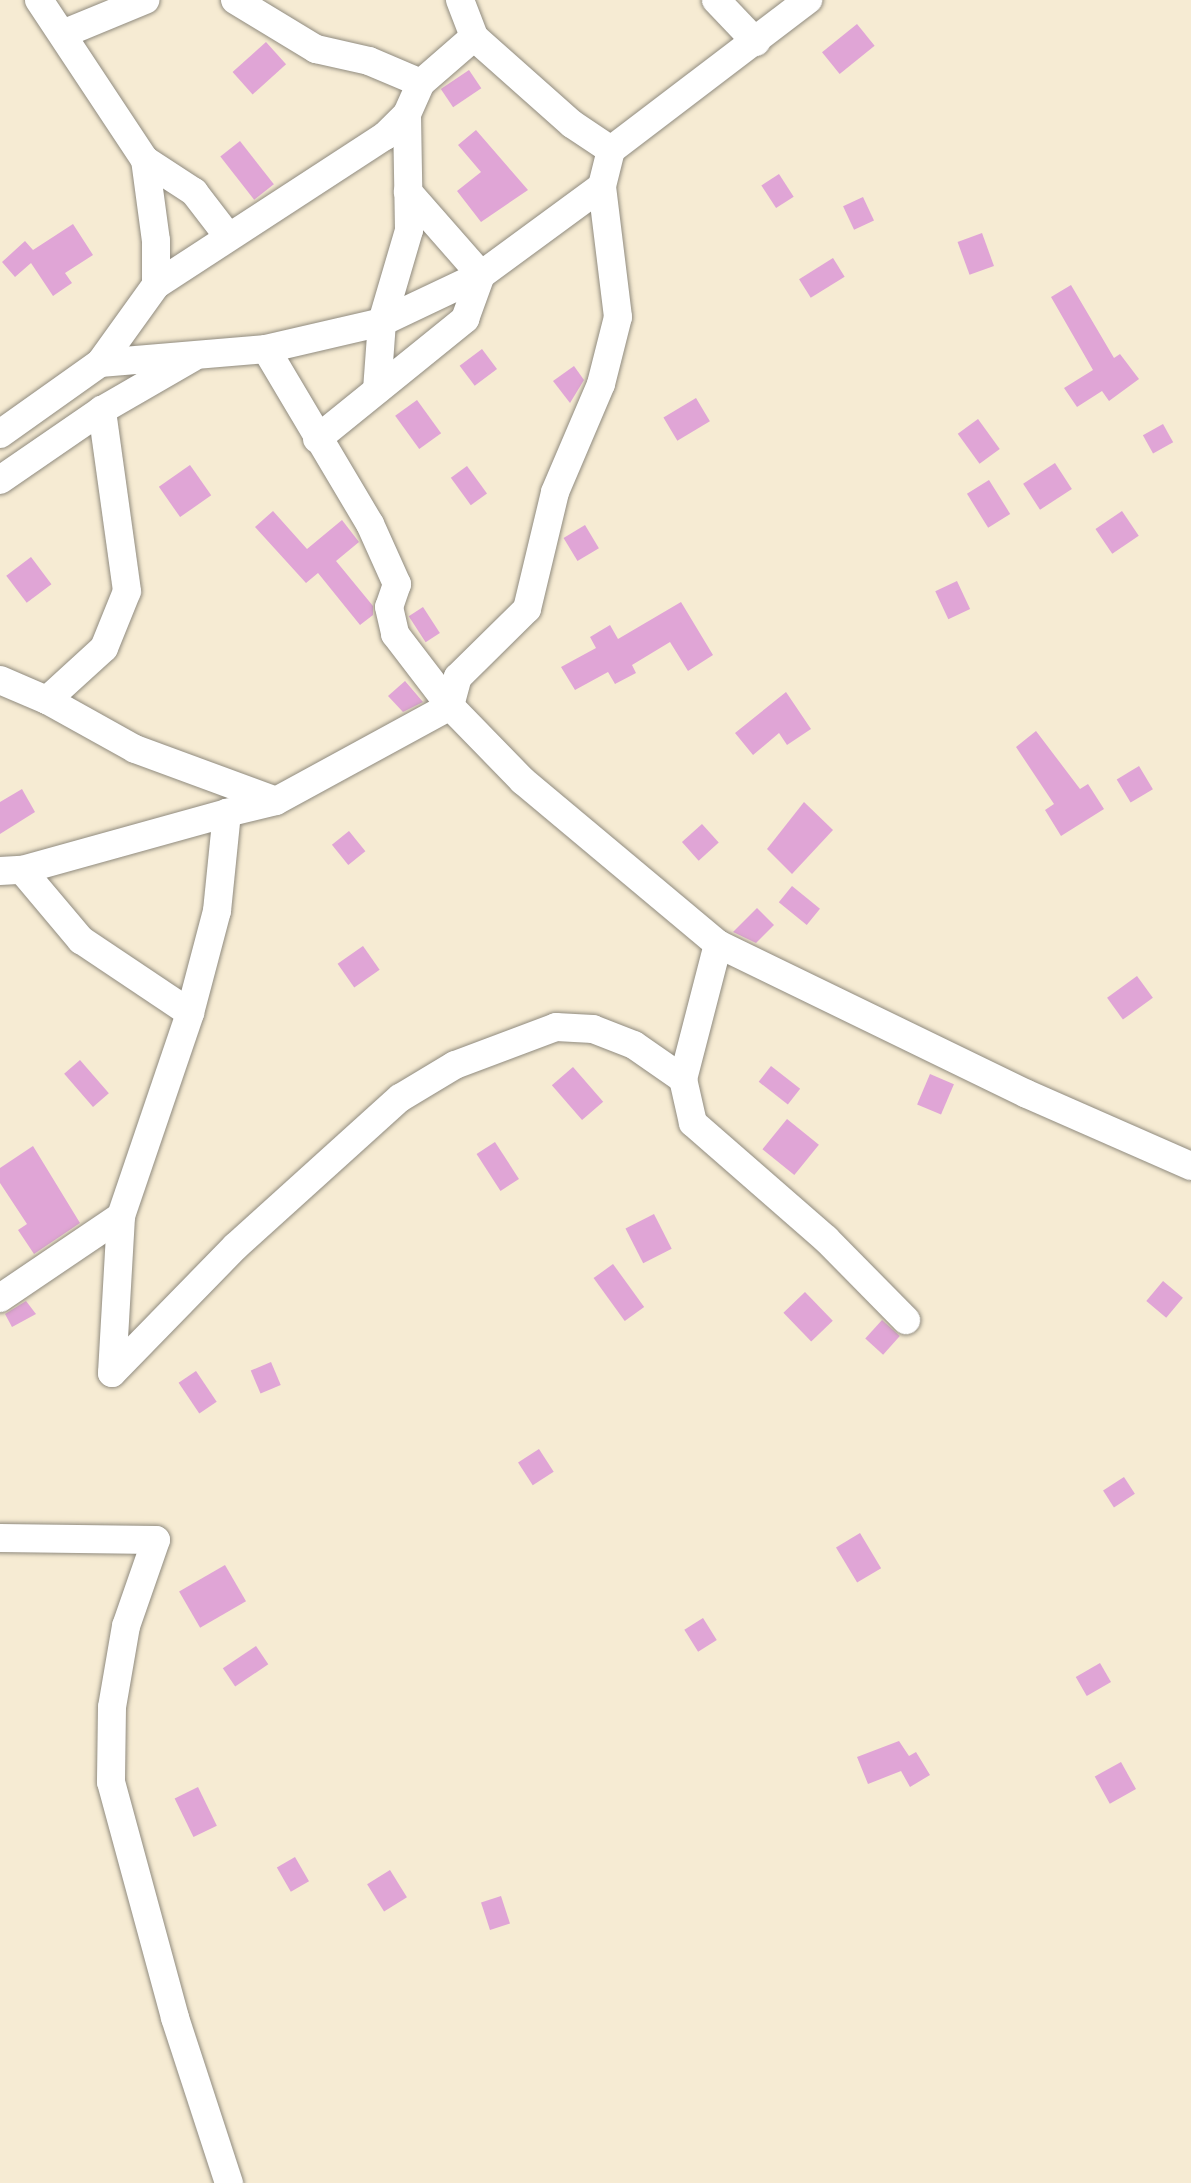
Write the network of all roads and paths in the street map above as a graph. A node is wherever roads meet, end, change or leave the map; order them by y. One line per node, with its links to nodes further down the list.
1 (39, 0): 7 (street)
2 (145, 0): 7 (street)
3 (235, 0): 10 (street)
4 (460, 0): 8 (street)
5 (716, 0): 9 (street)
6 (808, 0): 9 (street)
7 (65, 33): 13 (street)
8 (474, 37): 10 (street); 12 (street)
9 (756, 42): 12 (street)
10 (421, 83): 11 (street)
11 (407, 114): 15 (street); 16 (street)
12 (611, 150): 14 (street)
13 (145, 160): 16 (street); 18 (street)
14 (602, 186): 17 (street); 30 (street)
15 (408, 192): 17 (street); 19 (street)
16 (227, 235): 18 (street)
17 (481, 275): 19 (street); 23 (street)
18 (156, 285): 22 (street)
19 (382, 322): 20 (street); 23 (street)
20 (266, 349): 21 (street); 26 (street)
21 (199, 353): 22 (street); 24 (street)
22 (100, 363): 25 (street)
23 (377, 390): 26 (street)
24 (102, 410): 27 (street); 29 (street)
25 (0, 434)
26 (317, 439): 30 (street)
27 (0, 480)
28 (0, 680): 29 (street)
29 (47, 700): 31 (street)
30 (450, 706): 31 (street); 34 (street)
31 (276, 801): 32 (street)
32 (227, 813): 33 (street); 35 (street)
33 (11, 871): 35 (street)
34 (718, 944): 36 (street); 37 (street)
35 (190, 1013): 38 (street)
36 (683, 1079): 38 (street); 40 (street)
37 (1191, 1166)
38 (121, 1216): 39 (street)
39 (0, 1298)
40 (906, 1320)
41 (0, 1538): 42 (street)
42 (229, 2183)

